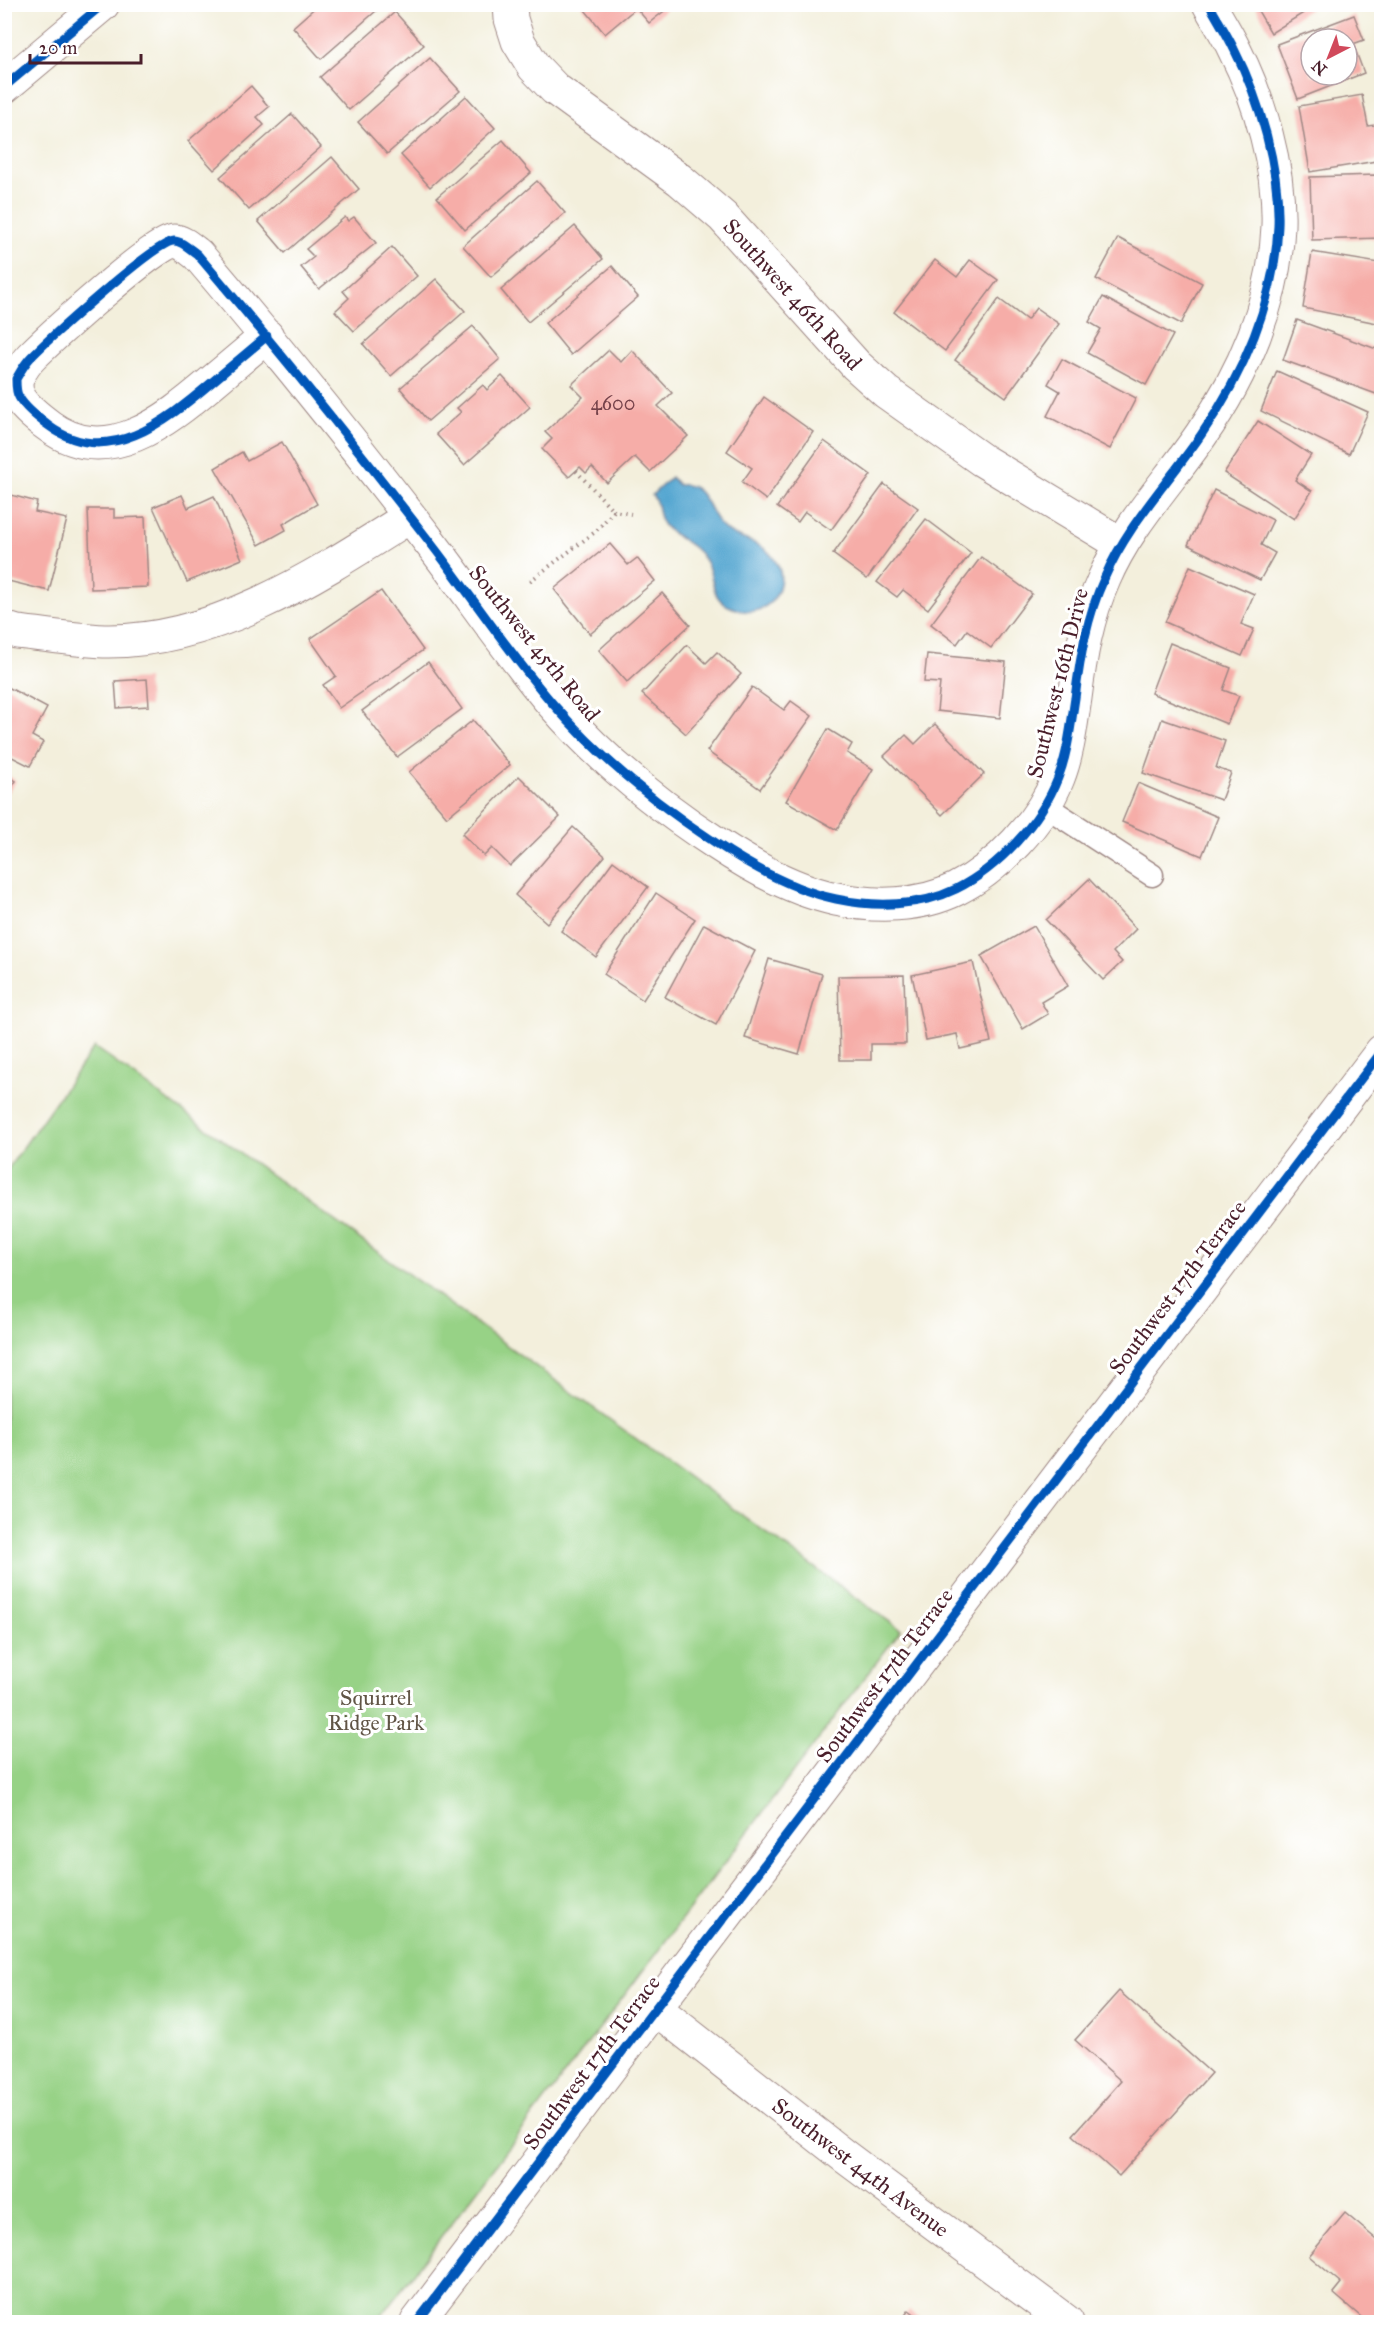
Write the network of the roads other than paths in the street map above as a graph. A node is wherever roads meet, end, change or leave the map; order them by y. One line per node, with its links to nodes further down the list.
1 (103, 4): 4 (street)
2 (510, 4): 7 (street, Southwest 46th Road)
3 (1209, 4): 7 (street, Southwest 16th Drive)
4 (4, 87)
5 (267, 336): 5 (street, Southwest 45th Road); 6 (street, Southwest 45th Road)
6 (409, 517): 8 (street); 11 (street, Southwest 45th Road)
7 (1121, 544): 9 (street, Southwest 16th Drive)
8 (4, 628)
9 (1044, 805): 10 (lane); 11 (street, Southwest 16th Drive)
10 (1152, 876)
11 (871, 905)
12 (1382, 1051): 13 (street, Southwest 17th Terrace)
13 (656, 2009): 14 (street, Southwest 17th Terrace); 15 (street, Southwest 44th Avenue)
14 (417, 2322)
15 (1067, 2322)

